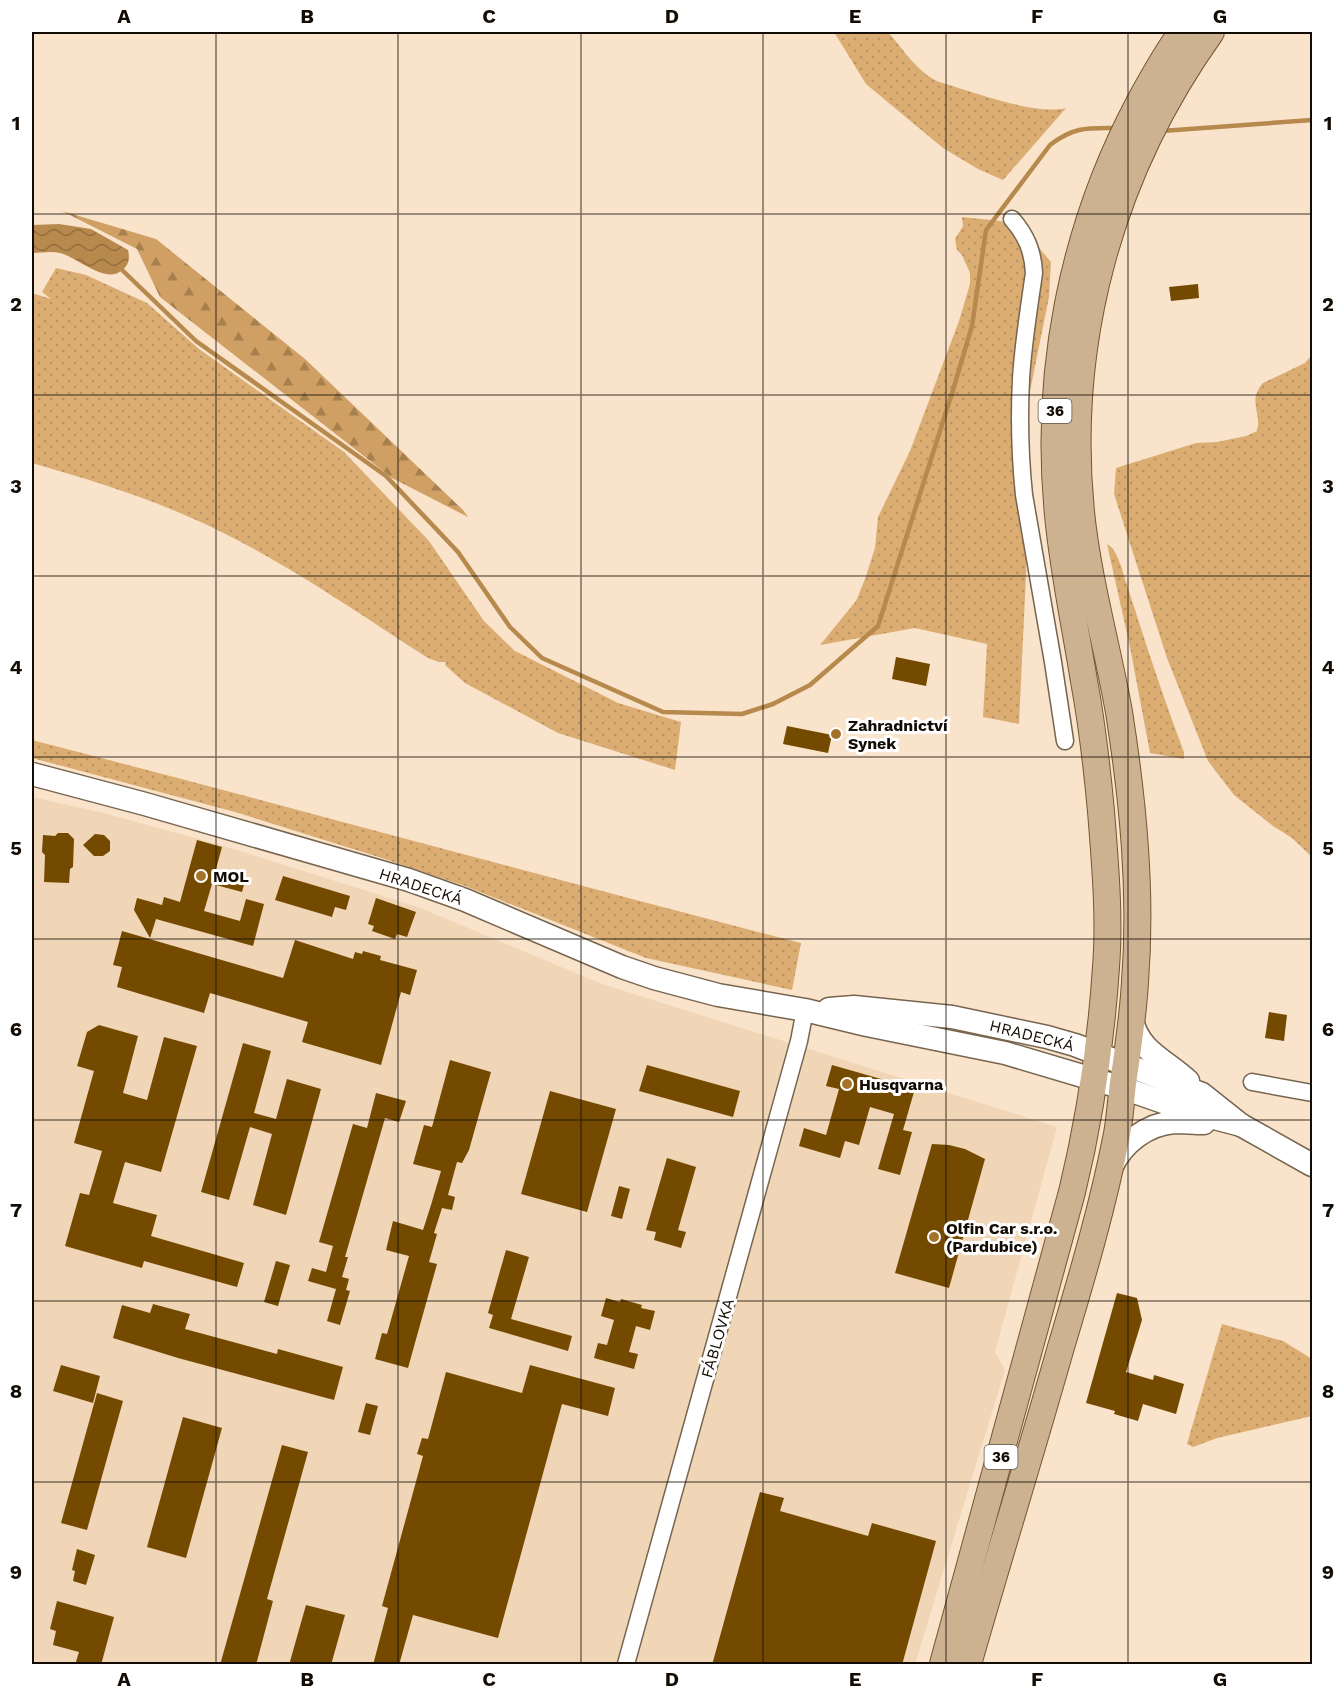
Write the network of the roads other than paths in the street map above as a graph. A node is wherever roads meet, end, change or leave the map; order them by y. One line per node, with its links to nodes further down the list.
1 (1182, 32): 3 (main road, 36)
2 (1211, 32): 3 (main road, 36)
3 (1147, 113): 8 (main road, 36); 9 (main road, 36)
4 (1012, 219): 5 (street)
5 (1065, 741)
6 (32, 774): 7 (main road, HRADECKÁ)
7 (806, 1010): 9 (main road, HRADECKÁ); 11 (main road, HRADECKÁ); 18 (street, FÁBLOVKA)
8 (1132, 1020): 10 (main road, 36); 14 (main road)
9 (1098, 1053): 10 (main road, HRADECKÁ); 11 (main road, 36)
10 (1124, 1076): 11 (main road, HRADECKÁ); 14 (main road, HRADECKÁ); 15 (main road, HRADECKÁ); 17 (main road, 36)
11 (1095, 1080): 19 (main road, 36)
12 (1252, 1082): 13 (street)
13 (1312, 1092)
14 (1202, 1094): 15 (main road, HRADECKÁ)
15 (1241, 1125): 16 (main road, HRADECKÁ); 17 (main road)
16 (1312, 1165)
17 (1108, 1175): 20 (main road, 36)
18 (626, 1665)
19 (943, 1665)
20 (968, 1665)

